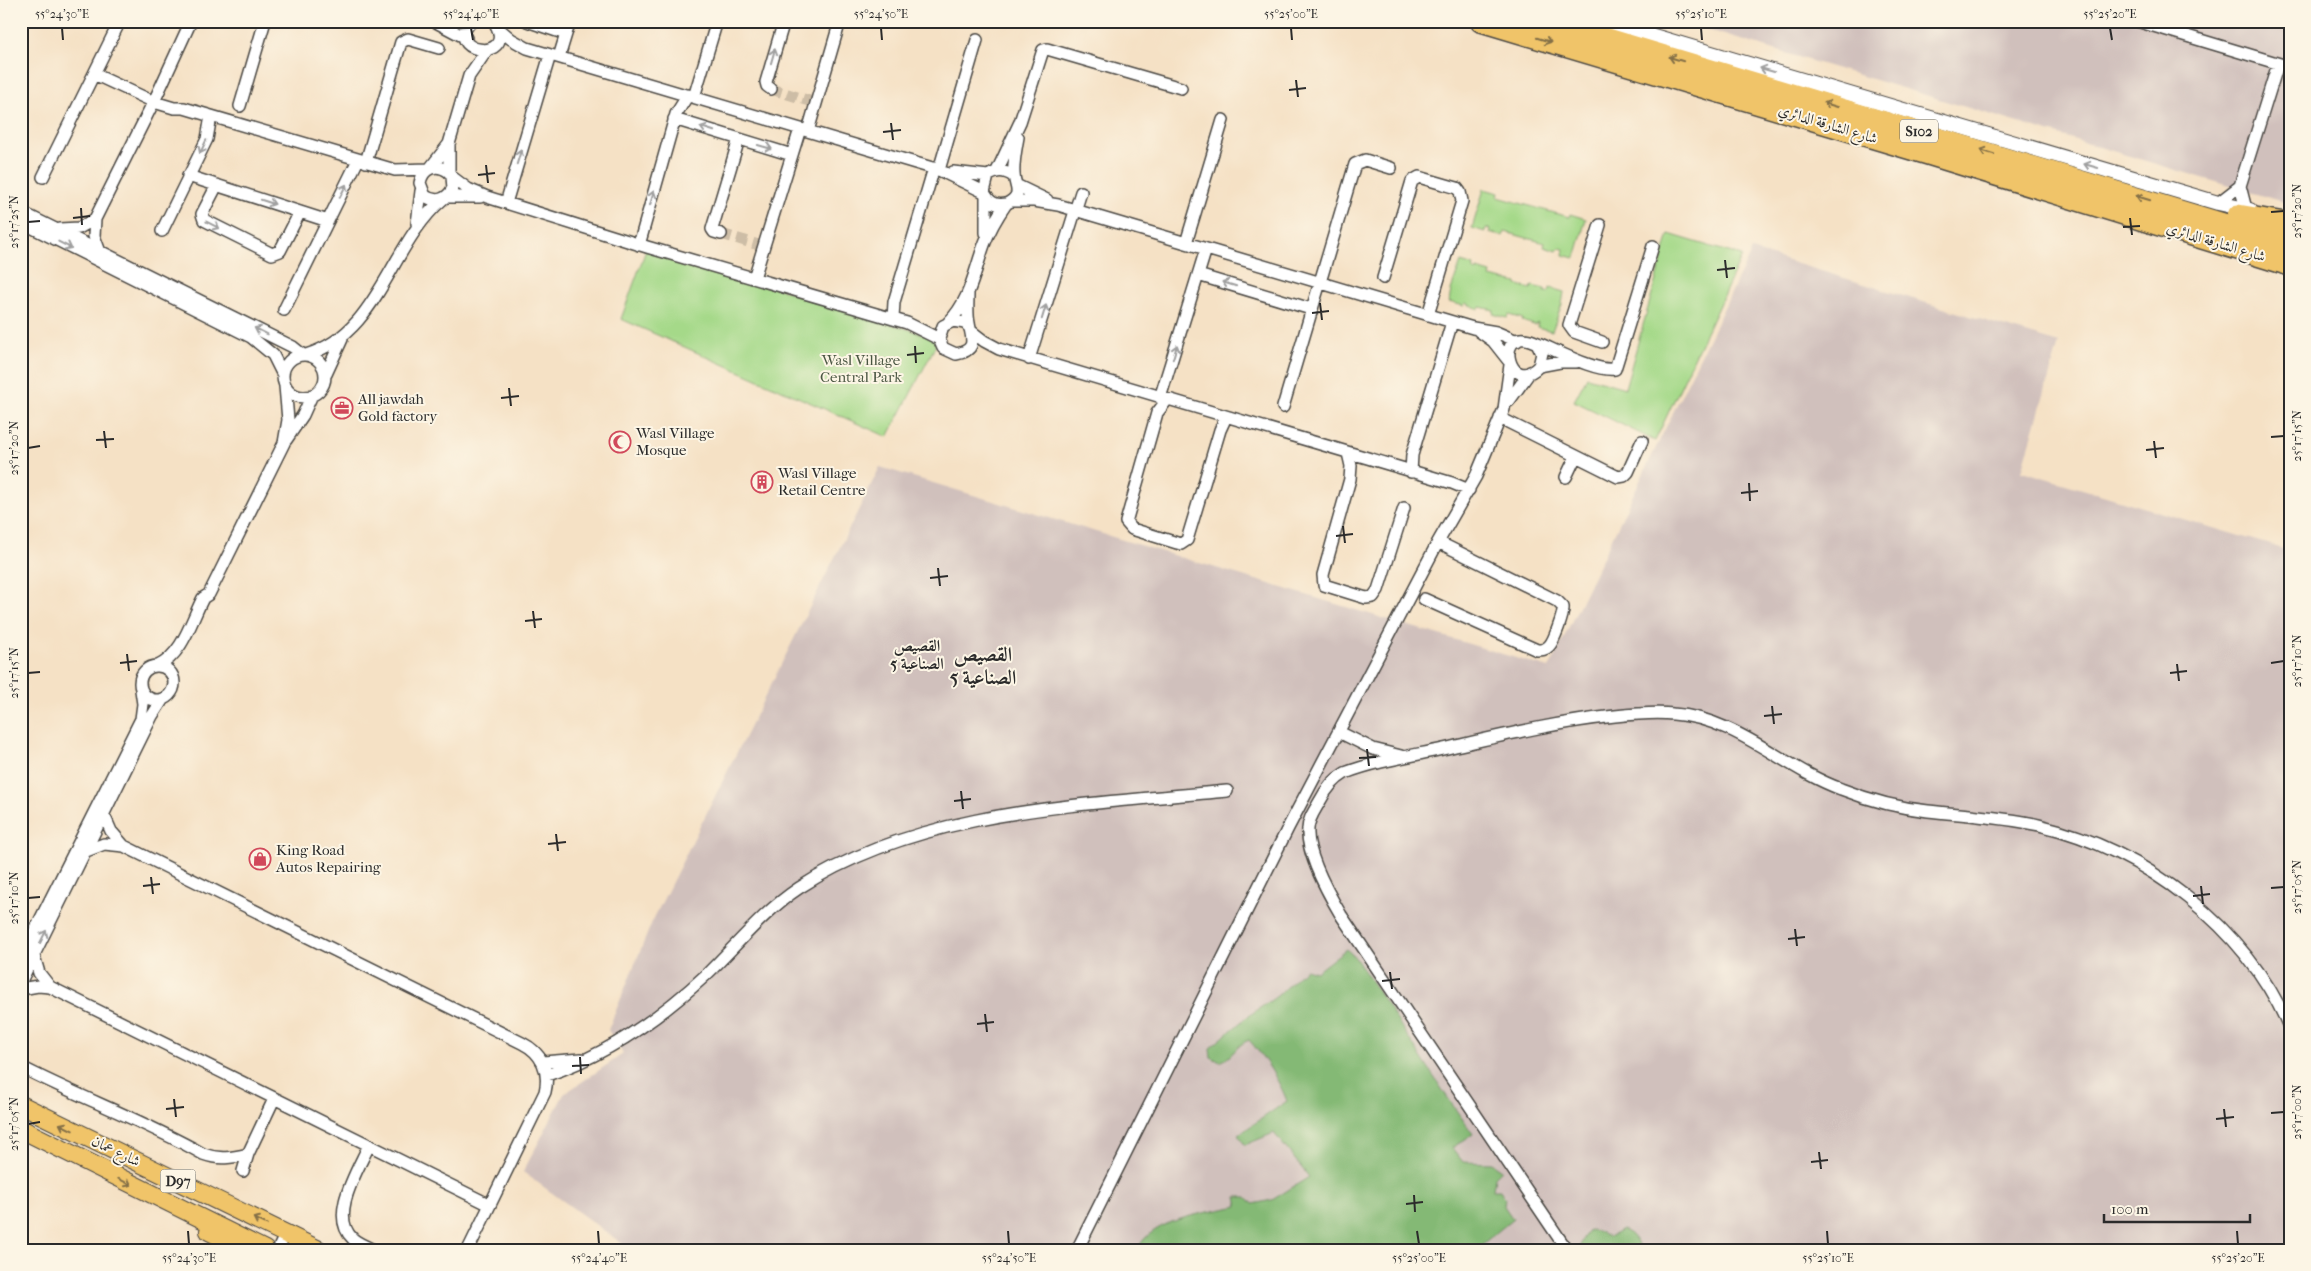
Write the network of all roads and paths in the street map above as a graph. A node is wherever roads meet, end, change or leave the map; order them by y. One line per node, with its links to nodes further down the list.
1 (120, 21): 25 (street)
2 (191, 21): 30 (street)
3 (265, 21): 31 (street)
4 (434, 21): 19 (street)
5 (447, 21): 15 (street)
6 (527, 21): 17 (street)
7 (570, 21): 17 (street)
8 (717, 21): 29 (street)
9 (784, 21): 28 (street, one-way to 9)
10 (840, 21): 37 (street)
11 (1481, 21): 83 (highway, شارع الشارقة الدائري / S102, one-way to 83)
12 (1548, 21): 38 (highway, شارع الشارقة الدائري / S102, one-way to 12)
13 (1602, 21): 32 (street, one-way to 13)
14 (2137, 21): 24 (street)
15 (471, 22): 19 (street)
16 (495, 24): 21 (street); 22 (street)
17 (566, 34): 23 (street)
18 (977, 40): 46 (street)
19 (467, 41): 22 (street); 26 (street)
20 (440, 48): 42 (street)
21 (527, 48): 22 (street); 23 (street)
22 (490, 49): 26 (street)
23 (555, 56): 29 (street); 59 (street, one-way to 23)
24 (2284, 66): 53 (street)
25 (94, 74): 30 (street); 50 (street)
26 (469, 76): 40 (street)
27 (1181, 88): 36 (street)
28 (771, 89)
29 (691, 96): 34 (street); 37 (street)
30 (156, 99): 33 (street); 68 (street)
31 (240, 106)
32 (1912, 113): 38 (highway); 61 (street, one-way to 32)
33 (211, 116): 42 (street); 49 (street, one-way to 49)
34 (674, 118): 39 (street, one-way to 34); 79 (street, one-way to 34)
35 (1224, 120): 77 (street)
36 (1020, 122): 47 (street); 51 (street)
37 (804, 130): 41 (street); 46 (street)
38 (1930, 135): 63 (highway, شارع الشارقة الدائري / S102, one-way to 38)
39 (739, 139): 41 (street, one-way to 41); 76 (street)
40 (449, 144): 44 (street); 48 (street)
41 (792, 155): 85 (street)
42 (362, 161): 43 (street); 69 (street, one-way to 42)
43 (384, 167): 44 (street); 54 (street)
44 (429, 168): 48 (street); 54 (street)
45 (1390, 168): 87 (street)
46 (936, 169): 47 (street); 56 (street); 92 (street)
47 (993, 174): 51 (street); 56 (street)
48 (451, 175): 57 (street); 58 (street)
49 (188, 176): 52 (street); 74 (street)
50 (43, 177)
51 (1016, 181): 60 (street); 62 (street)
52 (217, 186): 67 (street, one-way to 67); 67 (street, one-way to 67)
53 (2240, 186): 61 (street); 64 (street)
54 (421, 190): 58 (street); 75 (street)
55 (1081, 192): 65 (street)
56 (985, 195): 60 (street); 78 (street)
57 (486, 197): 58 (street); 59 (street)
58 (444, 198): 75 (street)
59 (506, 203): 79 (street)
60 (1009, 203): 62 (street); 78 (street)
61 (2218, 203): 64 (street)
62 (1058, 205): 65 (street)
63 (2166, 205): 71 (highway); 83 (highway, شارع الشارقة الدائري / S102)
64 (2246, 209): 71 (street)
65 (1074, 210): 77 (street); 106 (street, one-way to 65)
66 (21, 212): 73 (street)
67 (300, 212): 69 (street)
68 (95, 219): 73 (street); 82 (street)
69 (328, 221): 90 (street)
70 (21, 222): 111 (street, one-way to 111)
71 (2290, 222)
72 (1600, 225): 101 (street)
73 (52, 227): 82 (street)
74 (162, 231)
75 (413, 232): 98 (street)
76 (720, 234)
77 (1186, 243): 81 (street)
78 (984, 244): 88 (street)
79 (639, 245): 85 (street)
80 (1653, 246): 108 (street)
81 (1206, 249): 84 (street); 87 (street)
82 (100, 252): 105 (street, one-way to 82)
83 (2288, 260)
84 (1198, 275): 89 (street, one-way to 84); 113 (street, one-way to 84)
85 (754, 278): 92 (street)
86 (1383, 278): 91 (street)
87 (1319, 282): 89 (street); 91 (street)
88 (968, 294): 95 (street); 97 (street)
89 (1311, 309): 114 (street)
90 (284, 310)
91 (1428, 315): 93 (street)
92 (893, 319): 94 (street)
93 (1452, 322): 96 (street); 121 (street)
94 (907, 323): 95 (street); 99 (street)
95 (945, 324): 97 (street); 99 (street)
96 (1473, 328): 100 (street); 107 (street)
97 (970, 329): 103 (street); 104 (street)
98 (343, 337): 105 (street); 110 (street)
99 (939, 339): 104 (street)
100 (1517, 341): 102 (street); 107 (street)
101 (1602, 342)
102 (1538, 345): 108 (street); 109 (street)
103 (999, 349): 104 (street); 106 (street)
104 (966, 351)
105 (304, 355): 110 (street); 111 (street)
106 (1029, 359): 113 (street)
107 (1509, 362): 109 (street); 115 (street)
108 (1582, 362): 109 (street)
109 (1534, 369): 115 (street)
110 (326, 374): 112 (street)
111 (284, 380): 112 (street); 118 (street)
112 (312, 394): 118 (street)
113 (1164, 399): 116 (street); 116 (street)
114 (1283, 407)
115 (1502, 413): 120 (street); 123 (street)
116 (1226, 417): 119 (street)
117 (1642, 441): 120 (street)
118 (284, 443): 126 (street)
119 (1348, 453): 121 (street); 124 (street)
120 (1576, 456): 122 (street)
121 (1411, 472): 123 (street)
122 (1566, 477)
123 (1468, 493): 125 (street)
124 (1404, 508)
125 (1438, 542): 127 (street); 132 (street)
126 (209, 594): 128 (street); 129 (street)
127 (1424, 599)
128 (158, 666): 129 (street); 130 (street)
129 (174, 678): 131 (street)
130 (142, 690): 131 (street); 138 (street)
131 (163, 699): 135 (street)
132 (1339, 732): 133 (street); 161 (street)
133 (1411, 756): 142 (street); 162 (street)
134 (1227, 791): 143 (street)
135 (104, 815): 136 (street); 137 (street)
136 (124, 846): 137 (street); 144 (street)
137 (86, 851): 138 (street, one-way to 137)
138 (25, 955): 139 (street); 140 (street)
139 (21, 981)
140 (50, 987): 141 (street); 148 (street)
141 (21, 989)
142 (2290, 1029)
143 (588, 1059): 144 (street); 146 (street)
144 (543, 1062): 146 (street)
145 (21, 1067): 152 (street)
146 (547, 1075): 155 (street)
147 (21, 1098): 149 (street)
148 (274, 1099): 151 (street); 152 (street)
149 (28, 1109): 156 (main road, شارع عمان / D97, one-way to 149)
150 (21, 1129): 154 (main road, شارع عمان / D97, one-way to 154)
151 (370, 1145): 155 (street); 159 (street)
152 (248, 1154): 153 (street)
153 (243, 1171)
154 (166, 1202): 156 (main road, شارع عمان / D97); 157 (main road)
155 (490, 1205): 160 (street)
156 (273, 1246): 158 (main road, شارع عمان / D97)
157 (231, 1250)
158 (319, 1250)
159 (374, 1250)
160 (468, 1250)
161 (1077, 1250)
162 (1567, 1250)

